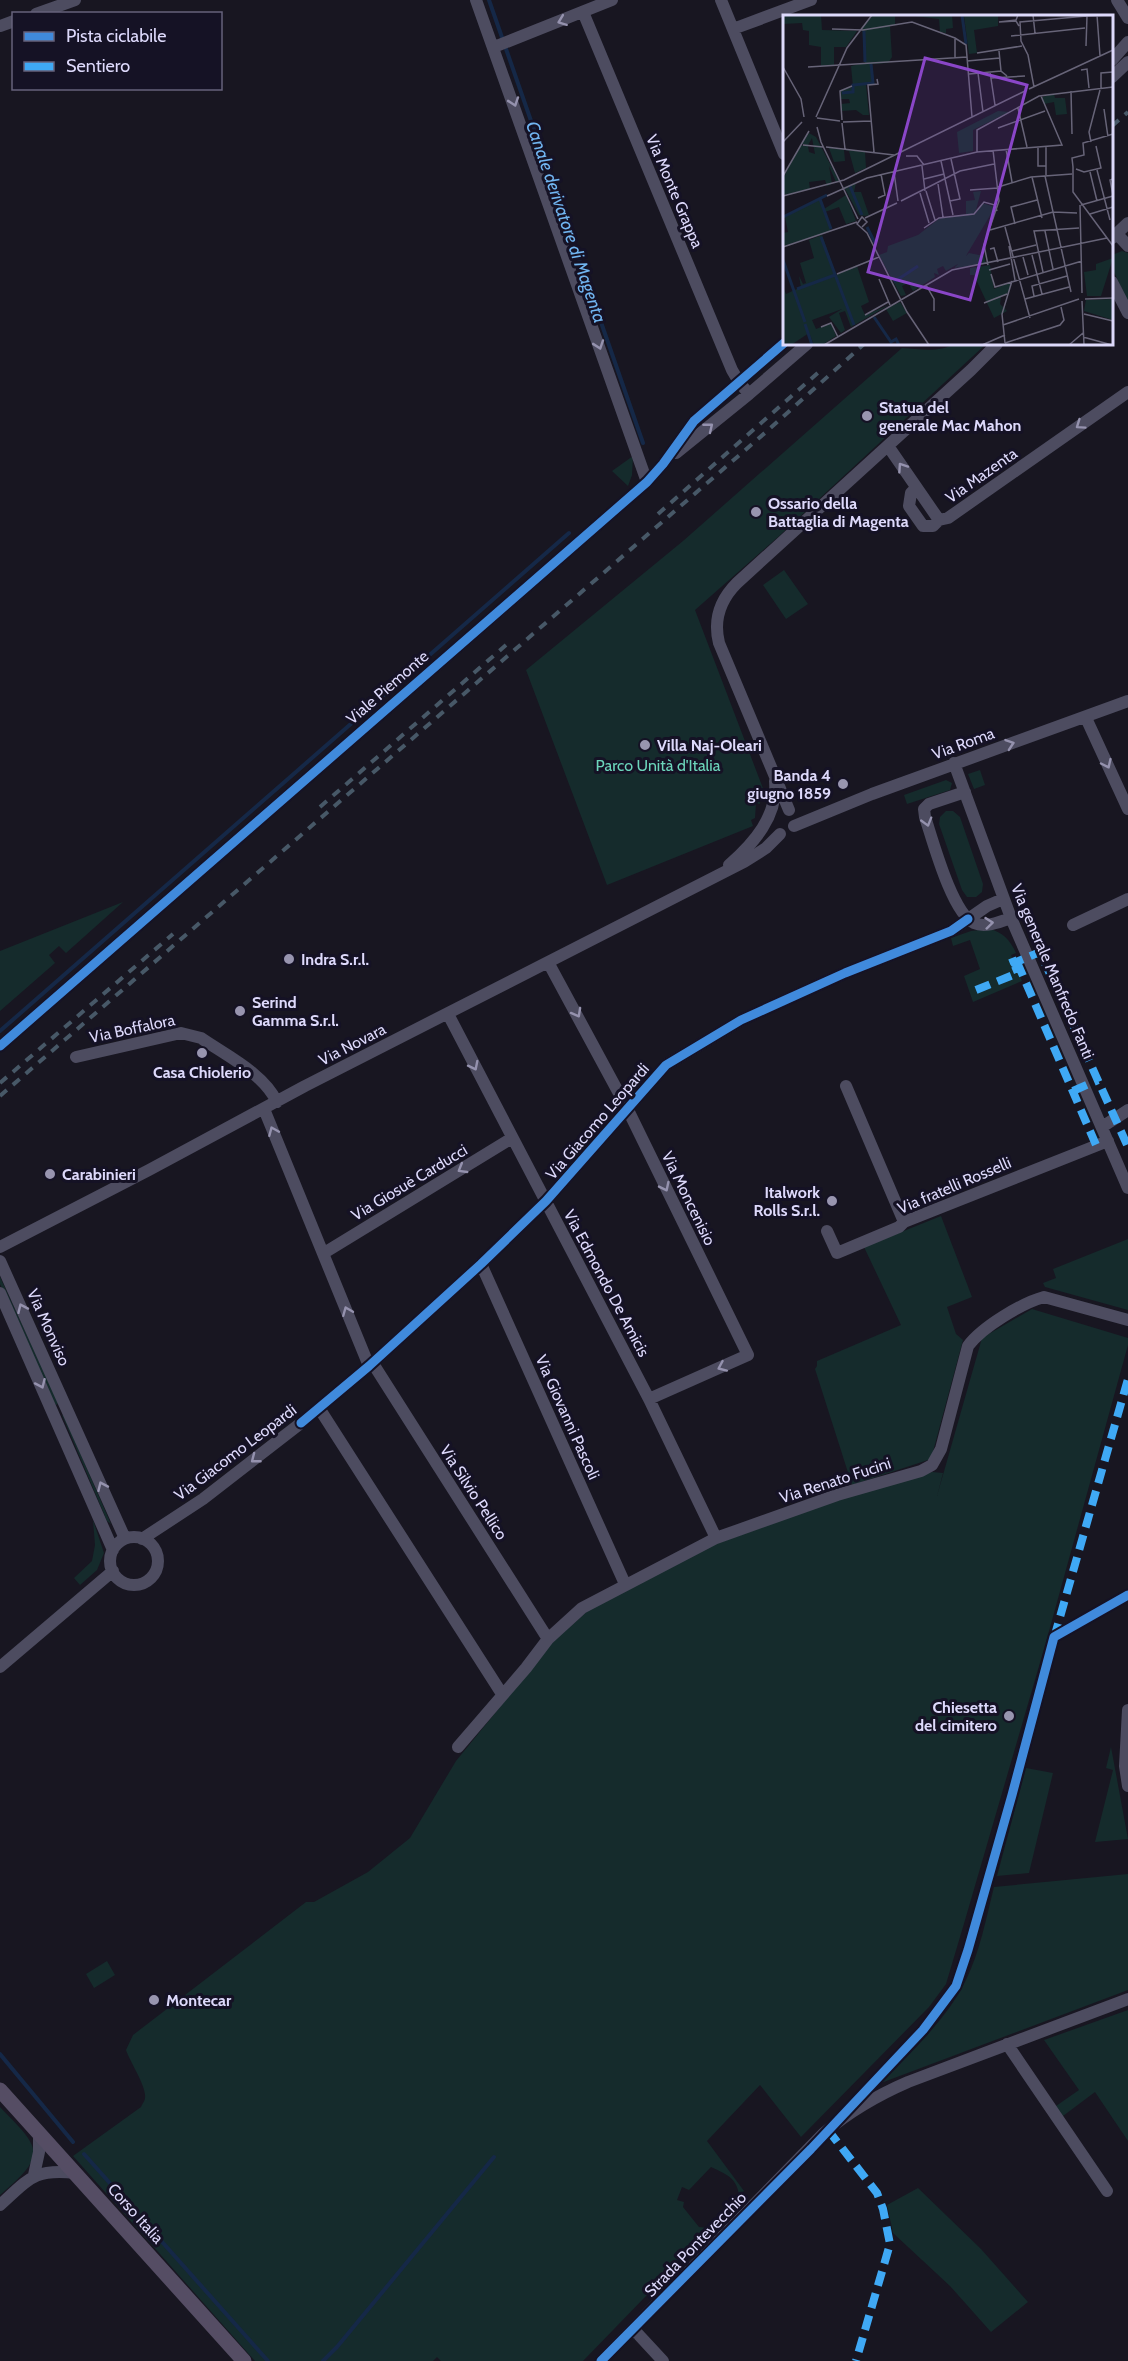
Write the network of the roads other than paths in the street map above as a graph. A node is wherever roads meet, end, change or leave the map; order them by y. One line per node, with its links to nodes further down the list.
1 (75, 0): 7 (street)
2 (476, 0): 13 (street)
3 (612, 0): 8 (street)
4 (721, 0): 11 (street)
5 (811, 0): 11 (street)
6 (1117, 0): 9 (street)
7 (42, 12)
8 (583, 12): 13 (street, one-way to 13); 26 (street, Via Monte Grappa)
9 (1128, 18)
10 (1128, 26): 12 (street)
11 (733, 29): 17 (street)
12 (1128, 40): 14 (street)
13 (502, 44): 31 (street, one-way to 31)
14 (1113, 59)
15 (1128, 62): 16 (street)
16 (1113, 76)
17 (783, 152)
18 (1128, 223): 19 (street)
19 (1114, 236): 20 (street)
20 (1128, 246)
21 (1113, 284): 22 (street)
22 (1128, 313)
23 (783, 344): 26 (street, Viale Piemonte)
24 (806, 345): 28 (street, Viale Piemonte)
25 (996, 345): 29 (street)
26 (739, 382): 28 (street, Via Monte Grappa); 30 (street, Viale Piemonte)
27 (1128, 392): 29 (street, Via Mazenta, one-way to 29)
28 (749, 394): 30 (street, Viale Piemonte, one-way to 28)
29 (888, 446): 35 (street)
30 (663, 464): 31 (street, Viale Piemonte)
31 (647, 482): 49 (street, Viale Piemonte)
32 (1128, 701): 33 (street, Via Roma)
33 (1086, 718): 34 (street, Via Roma, one-way to 33); 37 (street, one-way to 37)
34 (954, 764): 36 (street, Via generale Manfredo Fanti); 39 (street, Via Roma)
35 (774, 771): 38 (street); 39 (street)
36 (965, 792): 42 (street, Via generale Manfredo Fanti); 45 (street, one-way to 45)
37 (1128, 809)
38 (770, 815): 39 (street); 40 (street); 41 (street, Via Novara)
39 (792, 818): 40 (street)
40 (780, 834): 41 (street, Via Novara)
41 (720, 873): 47 (street, Via Novara)
42 (1003, 899): 44 (street, Via generale Manfredo Fanti); 45 (street, Via Giacomo Leopardi)
43 (1128, 899): 46 (street)
44 (1011, 918): 45 (street, one-way to 44); 56 (street, Via generale Manfredo Fanti)
45 (968, 919): 54 (street, Via Giacomo Leopardi)
46 (1073, 925)
47 (548, 962): 48 (street, Via Novara); 54 (street, Via Moncenisio, one-way to 54)
48 (448, 1014): 52 (street, Via Novara); 57 (street, Via Edmondo De Amicis, one-way to 57)
49 (0, 1046)
50 (76, 1057): 52 (street, Via Boffalora)
51 (846, 1086): 61 (street)
52 (277, 1102): 53 (street, Via Novara)
53 (264, 1109): 63 (street, Via Novara); 64 (street, Via Silvio Pellico, one-way to 53)
54 (628, 1110): 60 (street, Via Giacomo Leopardi); 70 (street, Via Moncenisio, one-way to 70)
55 (1128, 1110): 56 (street)
56 (1102, 1127): 58 (street, Via generale Manfredo Fanti)
57 (512, 1138): 60 (street, Via Edmondo De Amicis); 64 (street, Via Giosuè Carducci, one-way to 64)
58 (1108, 1141): 59 (street, Via generale Manfredo Fanti); 61 (street, Via fratelli Rosselli)
59 (1128, 1188)
60 (546, 1201): 66 (street, Via Giacomo Leopardi); 70 (street, Via Edmondo De Amicis)
61 (904, 1222): 62 (street, Via fratelli Rosselli)
62 (827, 1232)
63 (0, 1246)
64 (324, 1253): 69 (street, Via Silvio Pellico, one-way to 64)
65 (0, 1261): 71 (street, Via Monviso, one-way to 65)
66 (481, 1264): 69 (street, Via Giacomo Leopardi); 79 (street, Via Giovanni Pascoli)
67 (0, 1293): 73 (street, Via Monviso, one-way to 73)
68 (1128, 1320): 75 (street, Via Renato Fucini)
69 (370, 1364): 72 (street, Via Giacomo Leopardi); 80 (street, Via Silvio Pellico)
70 (649, 1399): 75 (street, Via Edmondo De Amicis)
71 (66, 1406): 73 (street); 74 (street, Via Monviso, one-way to 71)
72 (319, 1408): 76 (street, Via Giacomo Leopardi, one-way to 76); 82 (street)
73 (54, 1412): 77 (street, Via Monviso)
74 (127, 1538): 76 (street); 77 (street)
75 (716, 1538): 79 (street, Via Renato Fucini)
76 (142, 1539): 78 (street)
77 (113, 1550): 78 (street)
78 (113, 1571): 81 (street)
79 (625, 1584): 80 (street, Via Renato Fucini)
80 (548, 1639): 82 (street, Via Renato Fucini)
81 (0, 1667)
82 (502, 1694): 84 (street, Via Renato Fucini)
83 (1128, 1710): 85 (street)
84 (458, 1748)
85 (1128, 1786)
86 (1128, 2000): 87 (street, Strada Pontevecchio)
87 (1007, 2044): 92 (street); 94 (street, Strada Pontevecchio)
88 (0, 2090): 89 (main road, Corso Italia)
89 (39, 2132): 90 (main road, Corso Italia); 91 (street)
90 (76, 2173): 91 (street); 95 (main road, Corso Italia)
91 (34, 2175): 93 (street)
92 (1107, 2191)
93 (0, 2205)
94 (632, 2331): 96 (street, Strada Pontevecchio); 97 (street)
95 (244, 2361)
96 (602, 2361)
97 (663, 2361)

